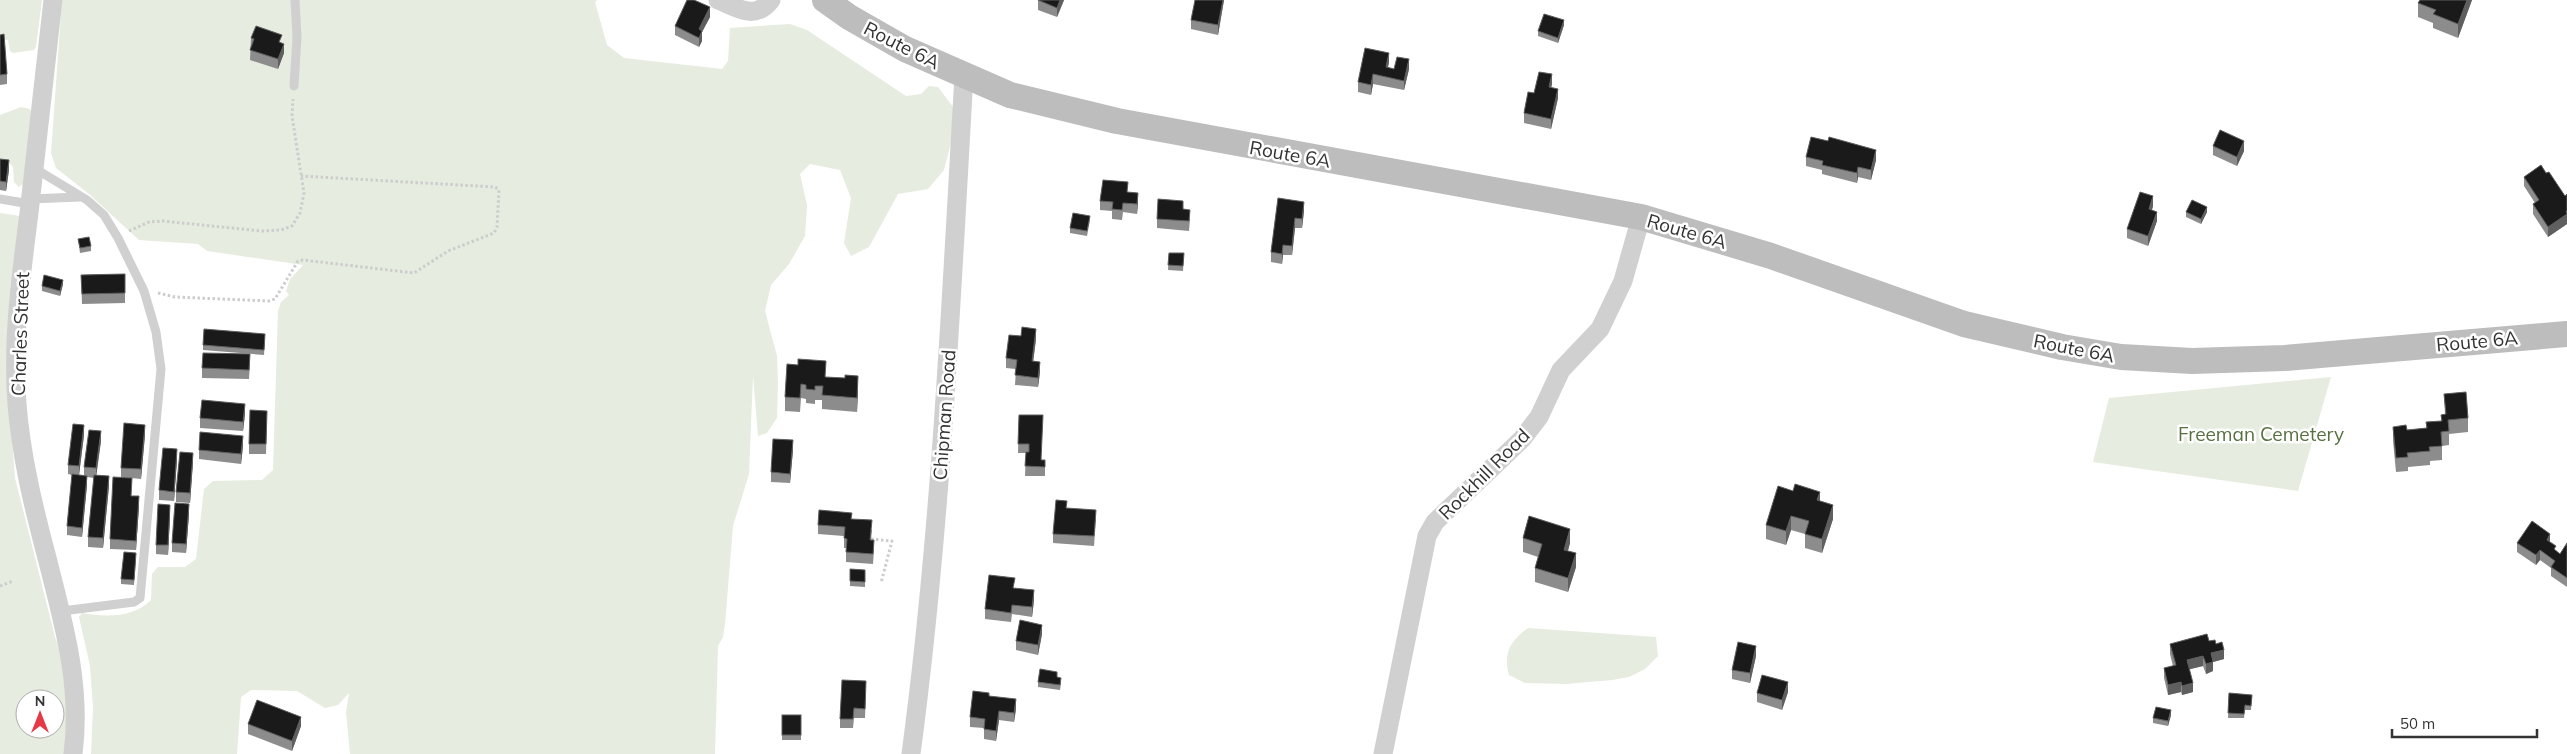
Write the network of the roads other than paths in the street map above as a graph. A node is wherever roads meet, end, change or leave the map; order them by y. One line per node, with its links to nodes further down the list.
1 (53, 0): 8 (street, Charles Street)
2 (295, 0): 7 (lane)
3 (718, 0): 4 (street)
4 (771, 0)
5 (825, 0): 6 (main road, Route 6A)
6 (964, 75): 12 (main road, Route 6A); 16 (street, Chipman Road)
7 (294, 86)
8 (34, 168): 9 (lane); 11 (street, Charles Street)
9 (81, 197): 11 (lane); 14 (lane)
10 (0, 199): 11 (lane)
11 (30, 202): 14 (street, Charles Street)
12 (1641, 217): 13 (main road, Route 6A); 17 (street, Rockhill Road)
13 (2567, 334)
14 (62, 611): 15 (street, Charles Street)
15 (72, 754)
16 (911, 754)
17 (1383, 754)

